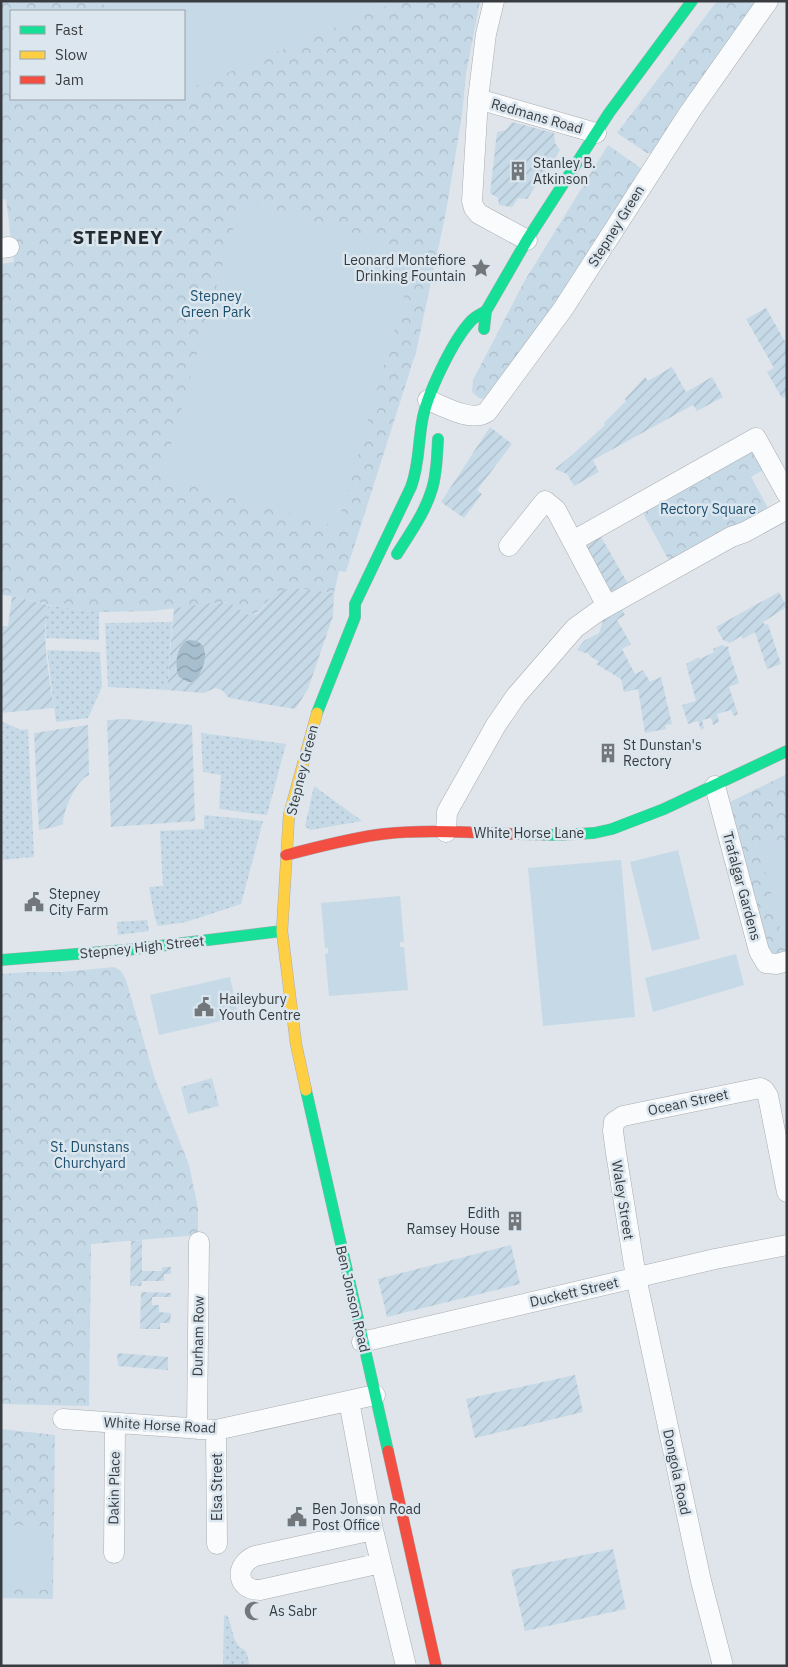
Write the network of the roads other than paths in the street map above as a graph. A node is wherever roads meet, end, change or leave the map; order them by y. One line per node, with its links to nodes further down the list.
1 (494, 1): 4 (street, Redmans Road)
2 (692, 1): 5 (main road, Stepney Green)
3 (768, 1): 9 (street, Stepney Green)
4 (478, 99): 5 (street, Redmans Road); 6 (street, Redmans Road)
5 (596, 133): 6 (main road, Stepney Green)
6 (527, 240): 7 (main road, Stepney Green)
7 (486, 311): 8 (main road, Stepney Green); 9 (main road, Stepney Green)
8 (477, 342)
9 (440, 404): 20 (main road, Stepney Green)
10 (439, 428): 15 (main road)
11 (787, 494): 13 (street)
12 (787, 509): 16 (street)
13 (572, 541): 14 (street); 16 (street)
14 (509, 546)
15 (390, 566)
16 (607, 606): 19 (street)
17 (787, 751): 18 (main road, White Horse Lane)
18 (716, 786): 19 (main road, White Horse Lane); 23 (street, Trafalgar Gardens)
19 (446, 832): 20 (main road, White Horse Lane)
20 (286, 855): 21 (main road, Stepney Green)
21 (282, 931): 22 (main road, Stepney High Street); 29 (main road, Ben Jonson Road)
22 (1, 960)
23 (787, 961)
24 (614, 1122): 25 (street, Ocean Street); 28 (street, Waley Street)
25 (787, 1192)
26 (199, 1242): 34 (street, Durham Row)
27 (787, 1244): 28 (street, Duckett Street)
28 (636, 1277): 29 (street, Duckett Street); 41 (street, Dongola Road)
29 (362, 1342): 30 (main road, Ben Jonson Road)
30 (375, 1395): 31 (street, White Horse Road); 40 (main road, Ben Jonson Road)
31 (349, 1401): 34 (street, White Horse Road); 35 (street)
32 (63, 1419): 33 (street, White Horse Road)
33 (115, 1423): 34 (street, White Horse Road); 37 (street, Dakin Place)
34 (207, 1430): 36 (street, Elsa Street)
35 (372, 1530): 38 (street); 38 (street)
36 (217, 1544)
37 (114, 1553)
38 (381, 1564): 39 (street)
39 (406, 1666)
40 (436, 1666)
41 (723, 1666)

